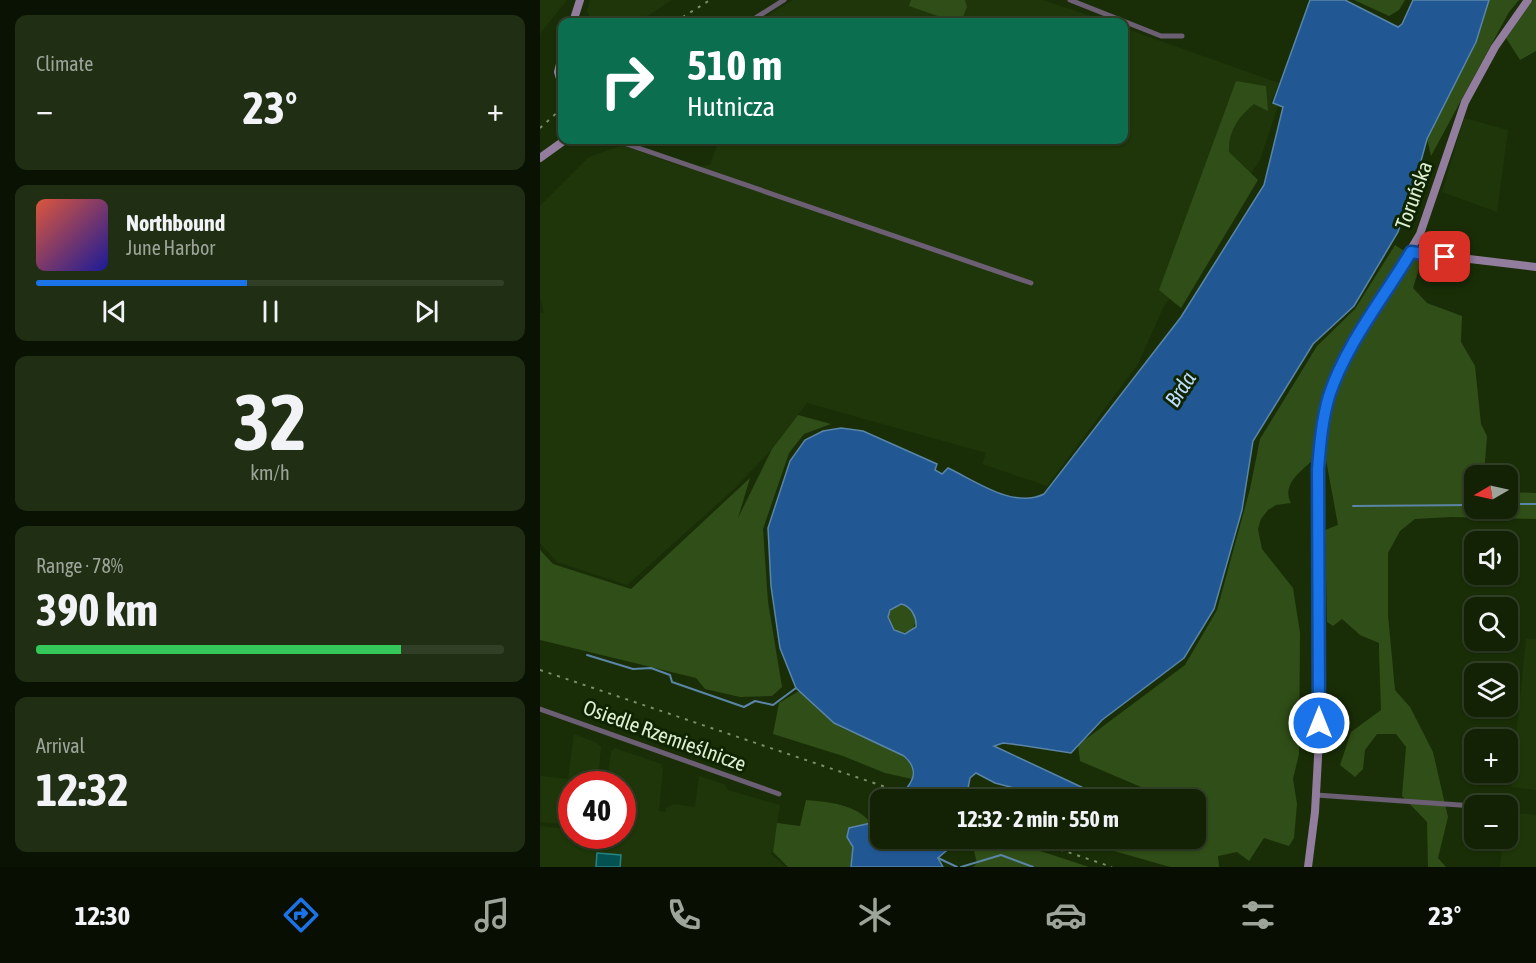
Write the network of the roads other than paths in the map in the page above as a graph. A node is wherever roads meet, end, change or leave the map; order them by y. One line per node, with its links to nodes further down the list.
1 (580, 0): 5 (street)
2 (784, 0): 6 (street)
3 (1070, 0): 7 (street)
4 (1528, 0): 13 (street, Toruńska)
5 (574, 18)
6 (755, 18)
7 (1115, 18)
8 (1128, 23): 9 (street)
9 (1182, 36)
10 (560, 144): 12 (street)
11 (627, 144): 15 (street)
12 (540, 158)
13 (1411, 252): 14 (street); 18 (street, Toruńska)
14 (1536, 267)
15 (1031, 283)
16 (540, 708): 17 (street, Osiedle Rzemieślnicze)
17 (780, 794)
18 (1316, 795): 19 (street); 20 (street, Toruńska)
19 (1464, 805)
20 (1308, 867)

